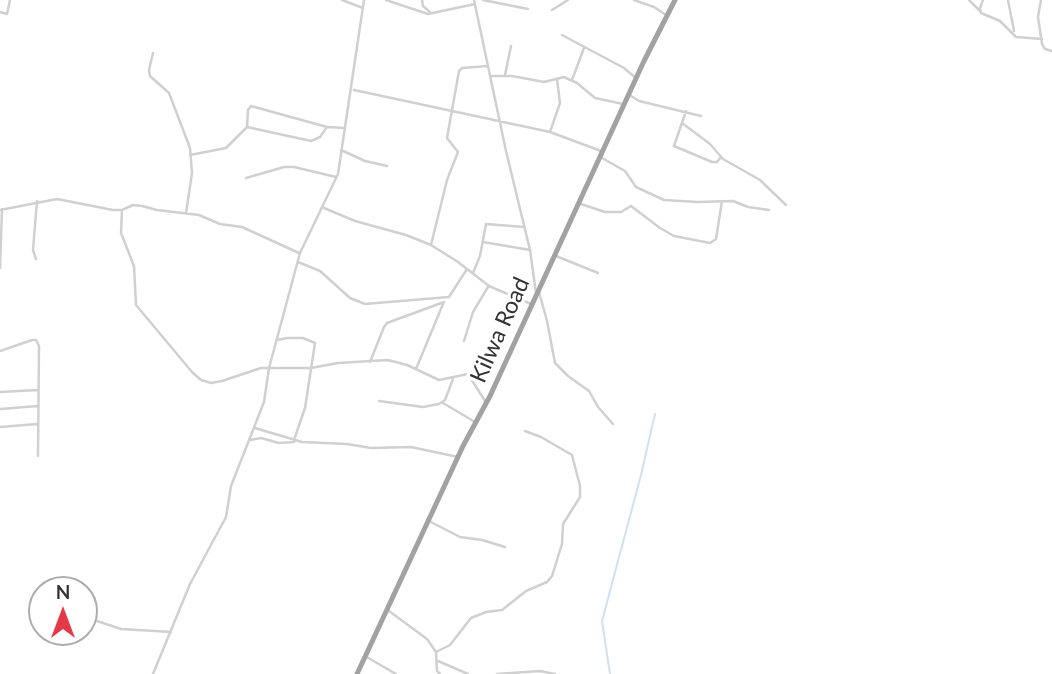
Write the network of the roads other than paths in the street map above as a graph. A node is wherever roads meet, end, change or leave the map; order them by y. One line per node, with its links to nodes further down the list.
1 (10, 0): 18 (street)
2 (342, 0): 15 (street)
3 (364, 0): 15 (street)
4 (386, 0): 20 (street)
5 (422, 0): 20 (street)
6 (483, 0): 16 (street)
7 (568, 0): 17 (street)
8 (634, 0): 21 (street)
9 (675, 0): 21 (highway, Kilwa Road)
10 (969, 0): 19 (street)
11 (984, 0): 19 (street)
12 (1008, 0): 22 (street)
13 (1041, 0): 24 (street)
14 (475, 2): 20 (street); 29 (street)
15 (363, 8): 35 (street)
16 (528, 9)
17 (552, 10)
18 (0, 12)
19 (980, 12): 22 (street)
20 (431, 13)
21 (666, 15): 32 (highway, Kilwa Road)
22 (1014, 34): 24 (street)
23 (562, 35): 26 (street)
24 (1042, 39): 27 (street)
25 (511, 46): 30 (street)
26 (584, 48): 32 (street); 34 (street)
27 (1052, 51)
28 (153, 53): 49 (street)
29 (488, 66): 31 (street); 38 (street)
30 (505, 75): 31 (street); 33 (street)
31 (490, 76): 41 (street)
32 (636, 78): 36 (highway, Kilwa Road)
33 (557, 79): 34 (street); 46 (street)
34 (572, 80): 37 (street)
35 (352, 90): 38 (street); 45 (street)
36 (628, 94): 37 (highway, Kilwa Road); 39 (street)
37 (624, 104): 48 (highway, Kilwa Road)
38 (453, 111): 41 (street); 65 (street)
39 (686, 111): 40 (street); 42 (street)
40 (701, 116)
41 (500, 121): 46 (street); 63 (street)
42 (681, 123): 50 (street); 50 (street)
43 (247, 127): 44 (street); 44 (street); 49 (street)
44 (327, 127): 45 (street)
45 (344, 128): 47 (street)
46 (550, 132): 48 (street)
47 (341, 150): 51 (street); 52 (street)
48 (600, 154): 55 (street); 56 (highway, Kilwa Road)
49 (190, 155): 62 (street)
50 (721, 157): 57 (street)
51 (387, 166)
52 (337, 177): 53 (street); 58 (street)
53 (246, 178)
54 (37, 201): 59 (street); 60 (street); 69 (street)
55 (722, 201): 56 (street); 61 (street)
56 (578, 203): 68 (highway, Kilwa Road)
57 (786, 205)
58 (323, 207): 65 (street); 67 (street)
59 (1, 209): 71 (street)
60 (122, 210): 62 (street); 84 (street)
61 (769, 210)
62 (186, 213): 67 (street)
63 (524, 227): 64 (street); 66 (street)
64 (483, 242): 66 (street); 73 (street)
65 (430, 245): 72 (street)
66 (530, 250): 76 (street)
67 (300, 253): 70 (street)
68 (553, 255): 74 (street); 76 (highway, Kilwa Road)
69 (36, 259)
70 (298, 262): 77 (street); 80 (street)
71 (0, 268)
72 (467, 269): 73 (street); 77 (street)
73 (473, 273): 75 (street)
74 (598, 273)
75 (489, 286): 79 (street); 81 (street)
76 (536, 291): 79 (highway, Kilwa Road); 97 (street)
77 (449, 297): 78 (street)
78 (444, 302): 83 (street); 86 (street)
79 (531, 304): 91 (highway, Kilwa Road)
80 (277, 340): 84 (street); 85 (street)
81 (464, 341)
82 (0, 351): 88 (street)
83 (370, 362): 85 (street); 86 (street)
84 (269, 368): 85 (street); 99 (street)
85 (311, 368): 102 (street)
86 (416, 369): 87 (street)
87 (453, 379): 91 (street); 92 (street)
88 (38, 390): 89 (street); 93 (street)
89 (0, 392)
90 (379, 401): 92 (street)
91 (486, 402): 95 (highway, Kilwa Road)
92 (443, 403): 95 (street)
93 (38, 406): 94 (street); 96 (street)
94 (0, 410)
95 (475, 422): 105 (highway, Kilwa Road)
96 (37, 424): 98 (street); 104 (street)
97 (613, 424)
98 (0, 427)
99 (255, 428): 101 (street); 102 (street)
100 (525, 431): 111 (street)
101 (250, 440): 103 (street); 110 (street)
102 (294, 441): 103 (street)
103 (313, 443): 105 (street)
104 (38, 456)
105 (458, 457): 106 (highway, Kilwa Road)
106 (429, 521): 107 (street); 108 (highway, Kilwa Road)
107 (505, 547)
108 (387, 608): 111 (street); 112 (highway, Kilwa Road)
109 (98, 621): 110 (street)
110 (171, 632): 115 (street)
111 (436, 652): 113 (street)
112 (365, 656): 116 (highway, Kilwa Road); 117 (street)
113 (438, 661): 114 (street); 118 (street)
114 (438, 673)
115 (153, 674)
116 (356, 674)
117 (396, 674)
118 (468, 674)
119 (497, 674): 120 (street)
120 (555, 674)

